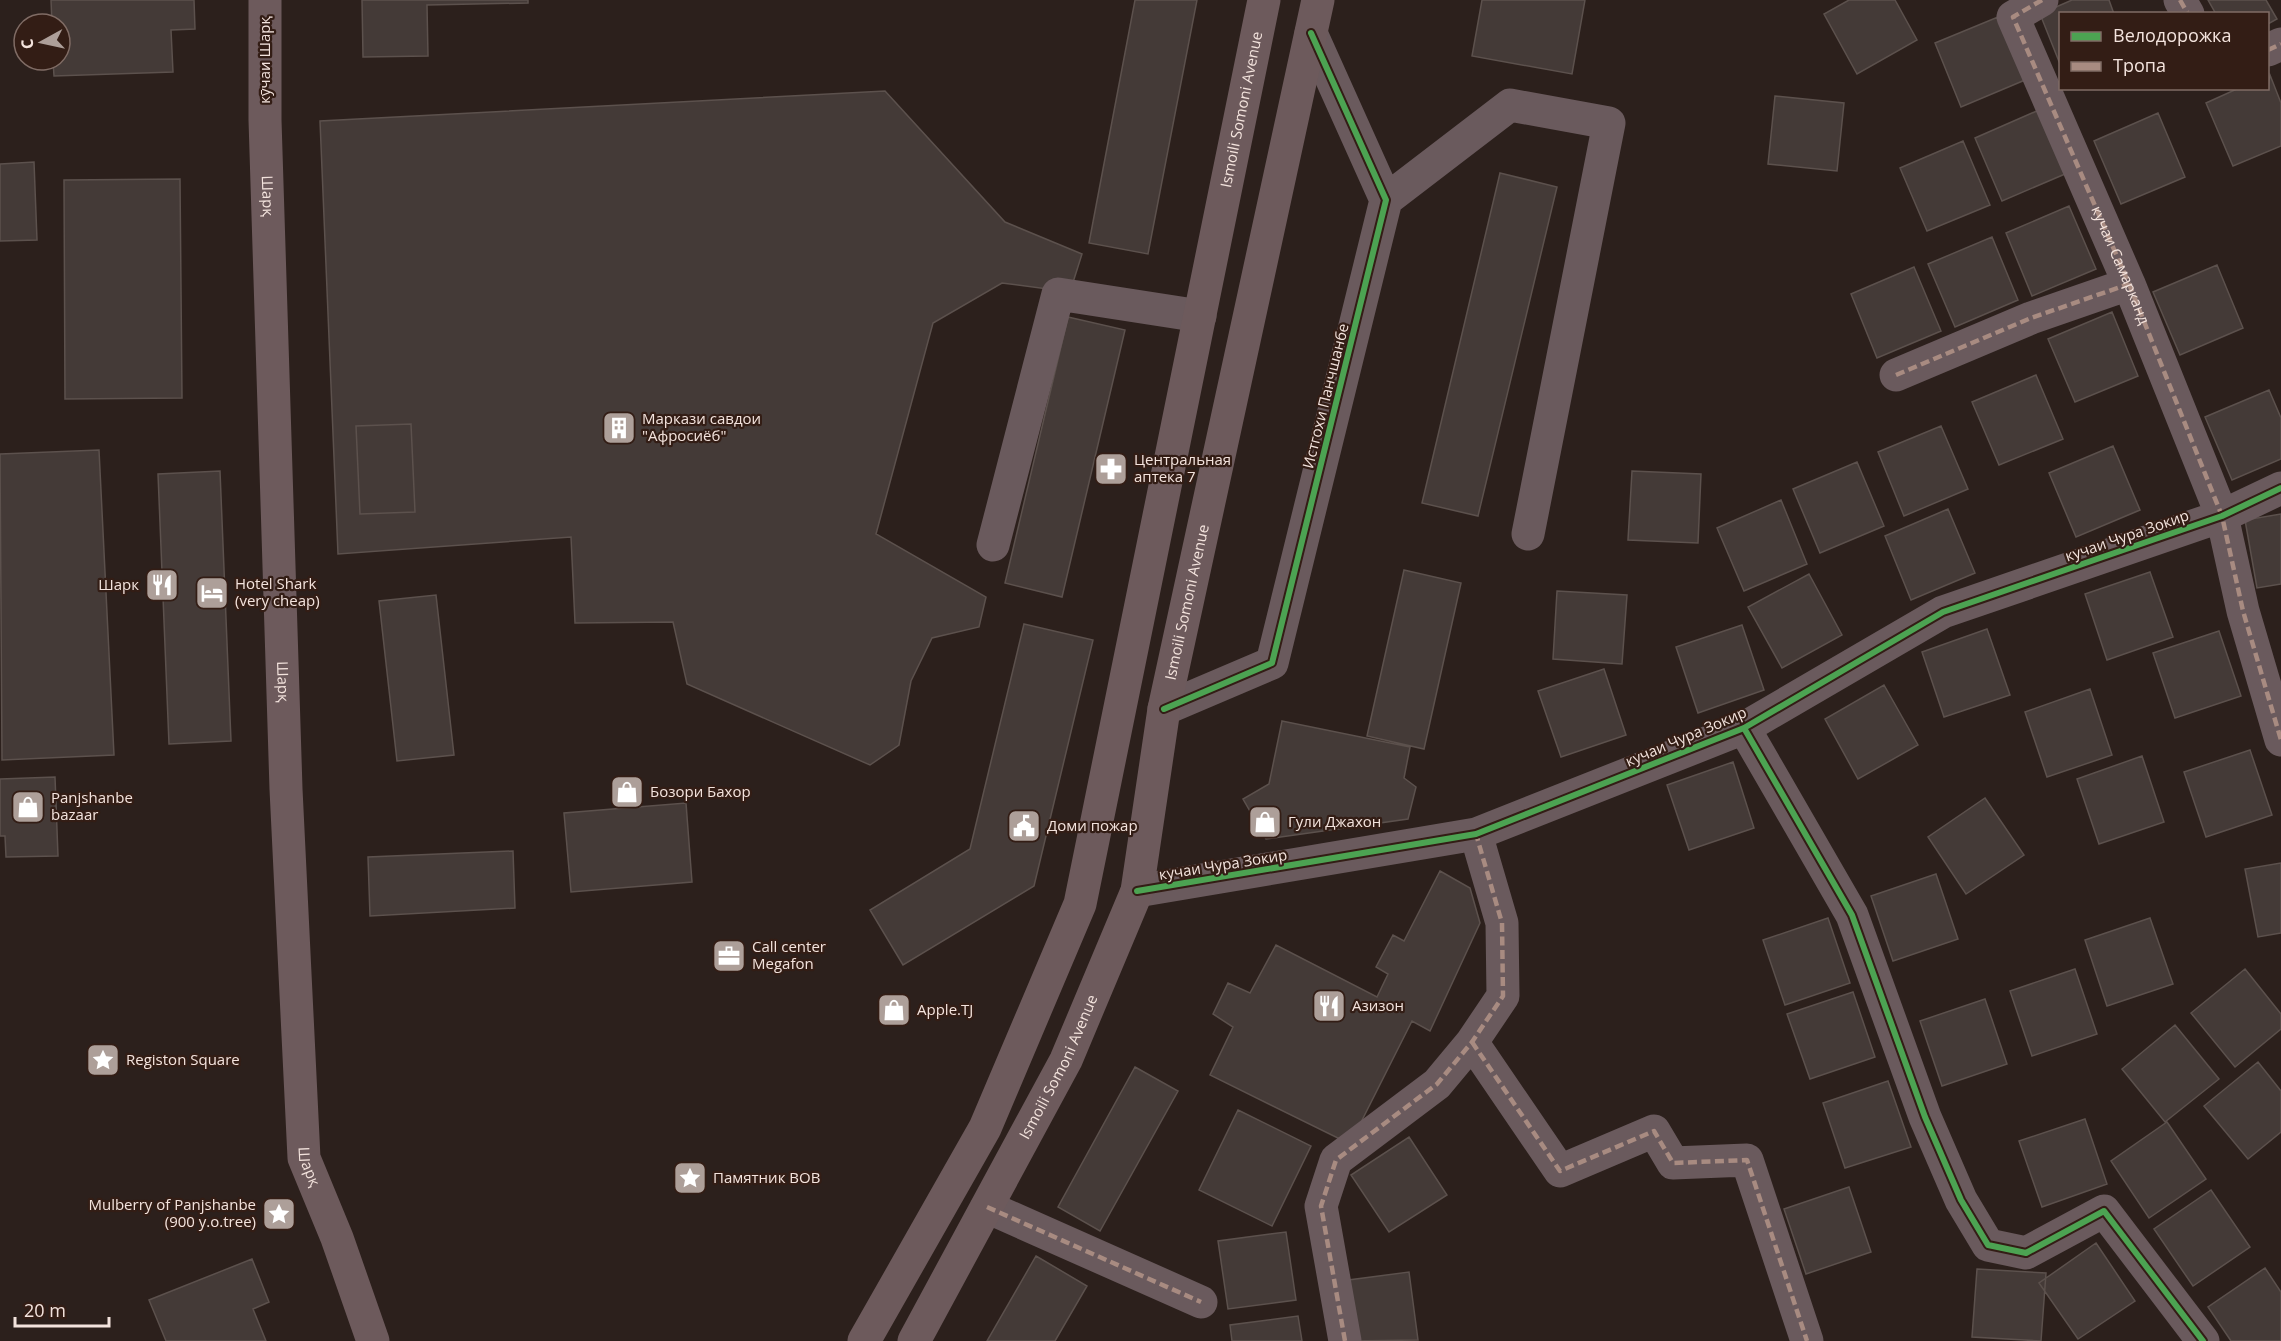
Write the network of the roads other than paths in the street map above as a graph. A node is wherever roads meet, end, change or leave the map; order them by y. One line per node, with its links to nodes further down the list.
1 (265, 0): 6 (main road, кӯчаи Шарқ)
2 (1264, 0): 9 (main road, Ismoili Somoni Avenue)
3 (1318, 0): 5 (main road, Ismoili Somoni Avenue)
4 (2042, 0): 8 (street, кучаи Самарканд)
5 (1311, 33): 7 (street); 15 (main road, Ismoili Somoni Avenue)
6 (265, 120): 23 (main road, Шарқ)
7 (1386, 200): 13 (street); 15 (street, Истгохи Панчшанбе)
8 (2129, 284): 10 (street); 12 (street, кучаи Самарканд)
9 (1200, 316): 14 (street); 24 (main road, Ismoili Somoni Avenue)
10 (1896, 375)
11 (2281, 488): 12 (street, кучаи Чура Зокир)
12 (2222, 516): 16 (street, кучаи Чура Зокир); 17 (street, кучаи Самарканд)
13 (1528, 534)
14 (993, 545)
15 (1164, 709): 19 (main road, Ismoili Somoni Avenue)
16 (1744, 728): 18 (street, кучаи Чура Зокир); 28 (street)
17 (2281, 740)
18 (1476, 834): 19 (street, кучаи Чура Зокир); 20 (street)
19 (1137, 891): 21 (main road, Ismoili Somoni Avenue)
20 (1472, 1042): 26 (street); 27 (street)
21 (987, 1207): 22 (street); 25 (main road, Ismoili Somoni Avenue)
22 (1201, 1302)
23 (373, 1341)
24 (864, 1341)
25 (914, 1341)
26 (1345, 1341)
27 (1808, 1341)
28 (2203, 1341)

